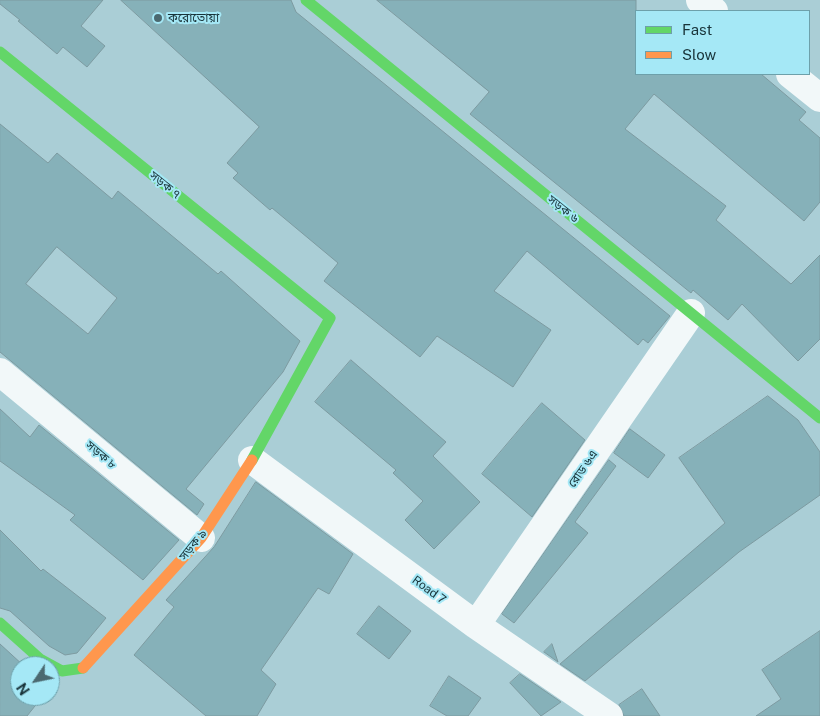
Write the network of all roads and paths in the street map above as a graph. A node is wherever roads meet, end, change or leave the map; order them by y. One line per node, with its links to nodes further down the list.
1 (306, 0): 7 (street, সড়ক ৬)
2 (700, 0): 3 (street)
3 (713, 10)
4 (0, 52): 8 (street, সড়ক ৭)
5 (791, 75): 6 (street)
6 (820, 98)
7 (691, 313): 10 (street, সড়ক ৬); 14 (street, রোড ৬এ)
8 (330, 318): 11 (street, সড়ক ৯)
9 (0, 372): 12 (street, সড়ক ৮)
10 (820, 418)
11 (252, 460): 12 (street, সড়ক ৯); 14 (street, Road 7)
12 (201, 538): 13 (street, সড়ক ৯)
13 (0, 623)
14 (476, 625): 15 (street, Road 7)
15 (608, 716)

